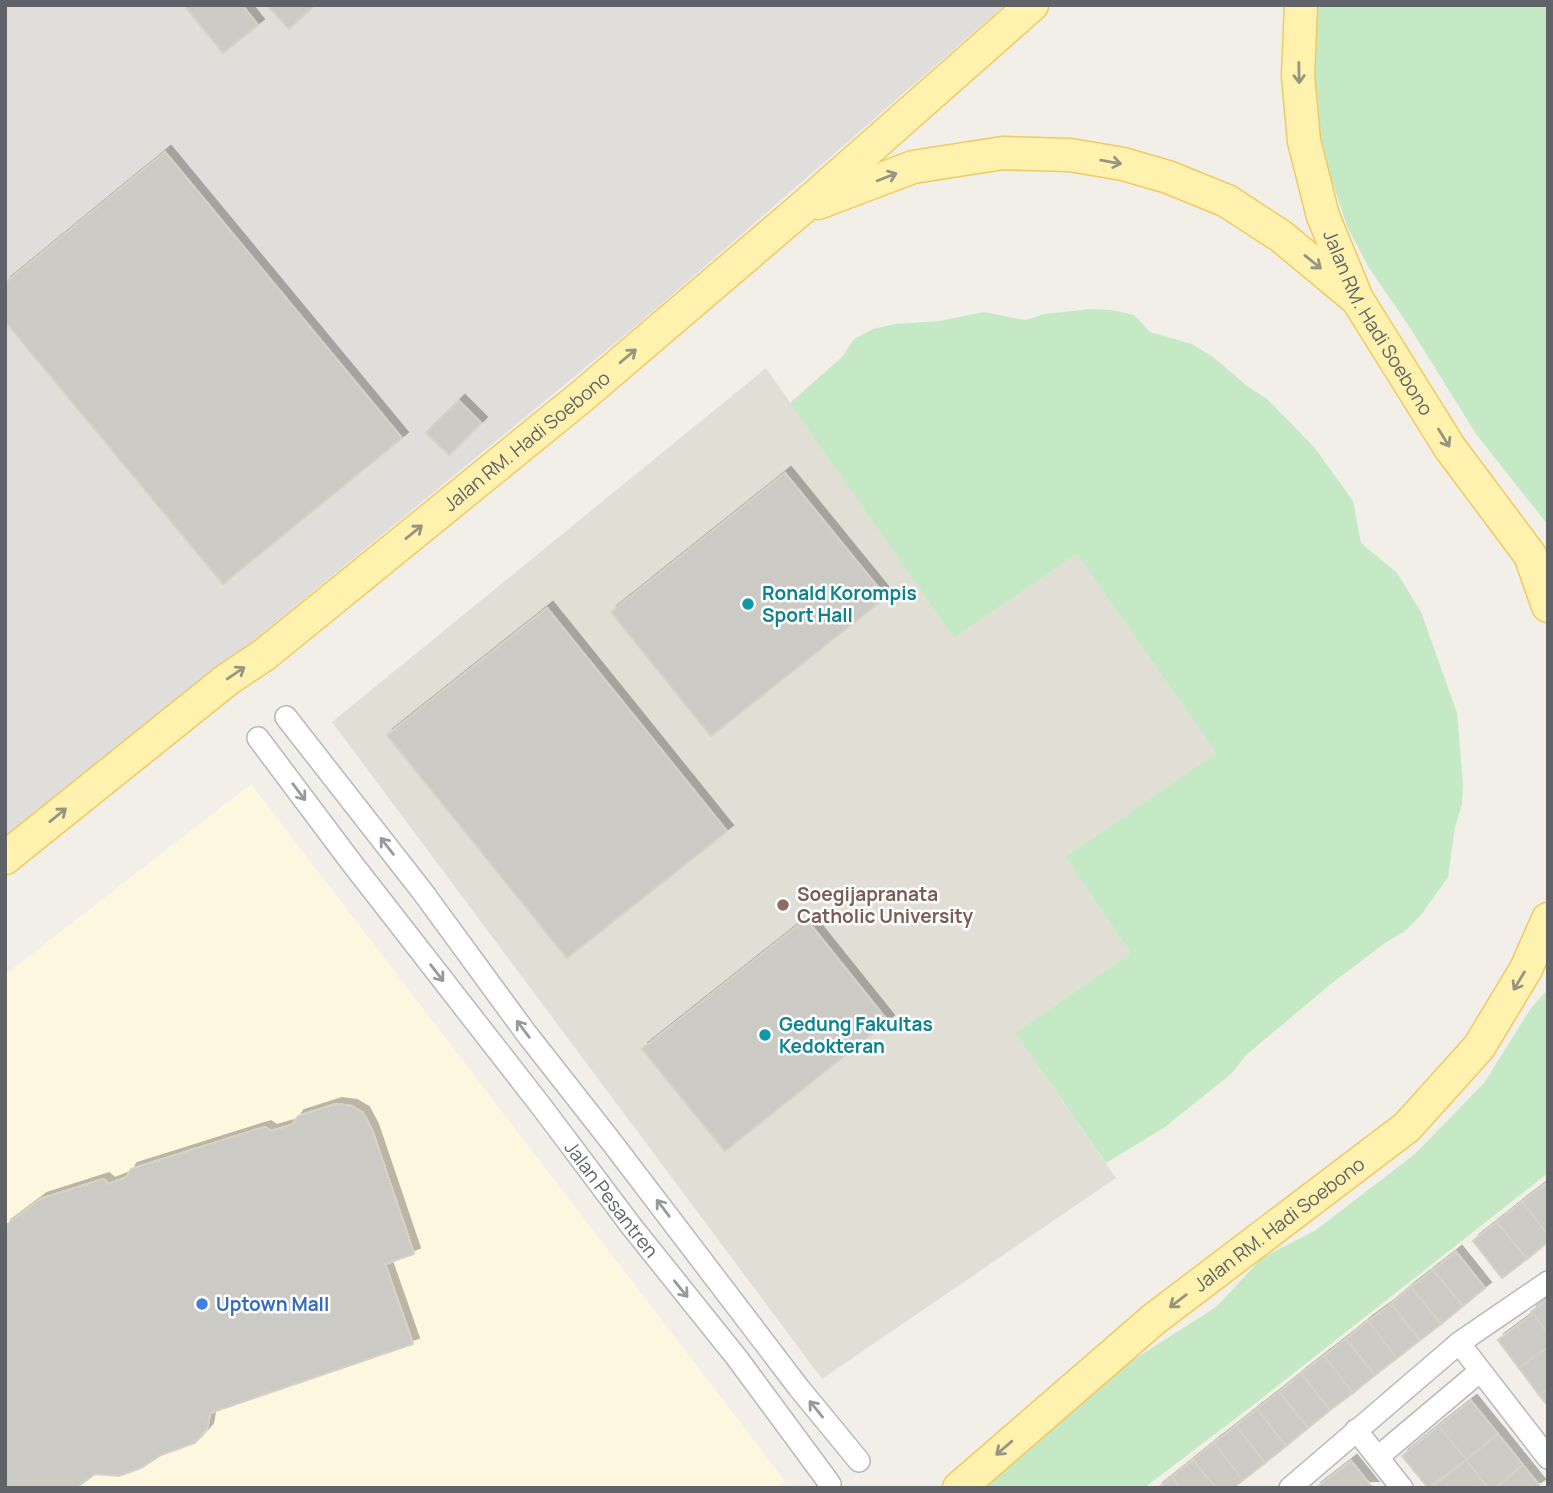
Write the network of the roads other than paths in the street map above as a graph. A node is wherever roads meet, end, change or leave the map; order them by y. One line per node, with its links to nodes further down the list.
1 (1032, 5): 3 (main road, Jalan RM. Hadi Soebono)
2 (1301, 5): 4 (main road, Jalan RM. Hadi Soebono, one-way to 4)
3 (801, 209): 4 (main road, one-way to 4); 8 (main road, Jalan RM. Hadi Soebono, one-way to 3)
4 (1357, 299): 5 (main road, Jalan RM. Hadi Soebono, one-way to 5)
5 (1548, 607)
6 (285, 717): 9 (street, Jalan Pesantren, one-way to 6)
7 (258, 738): 10 (street, Jalan Pesantren, one-way to 10)
8 (5, 858)
9 (422, 891): 10 (street); 18 (street, Jalan Pesantren, one-way to 9)
10 (391, 914): 19 (street, Jalan Pesantren, one-way to 19)
11 (1548, 919): 20 (main road, Jalan RM. Hadi Soebono, one-way to 20)
12 (1548, 1282): 13 (street)
13 (1459, 1343): 14 (street); 15 (street)
14 (1479, 1372): 16 (street); 17 (street)
15 (1356, 1430): 16 (street); 21 (street)
16 (1378, 1457): 22 (street)
17 (1548, 1458)
18 (859, 1461)
19 (830, 1484)
20 (958, 1488)
21 (1290, 1488)
22 (1402, 1488)

